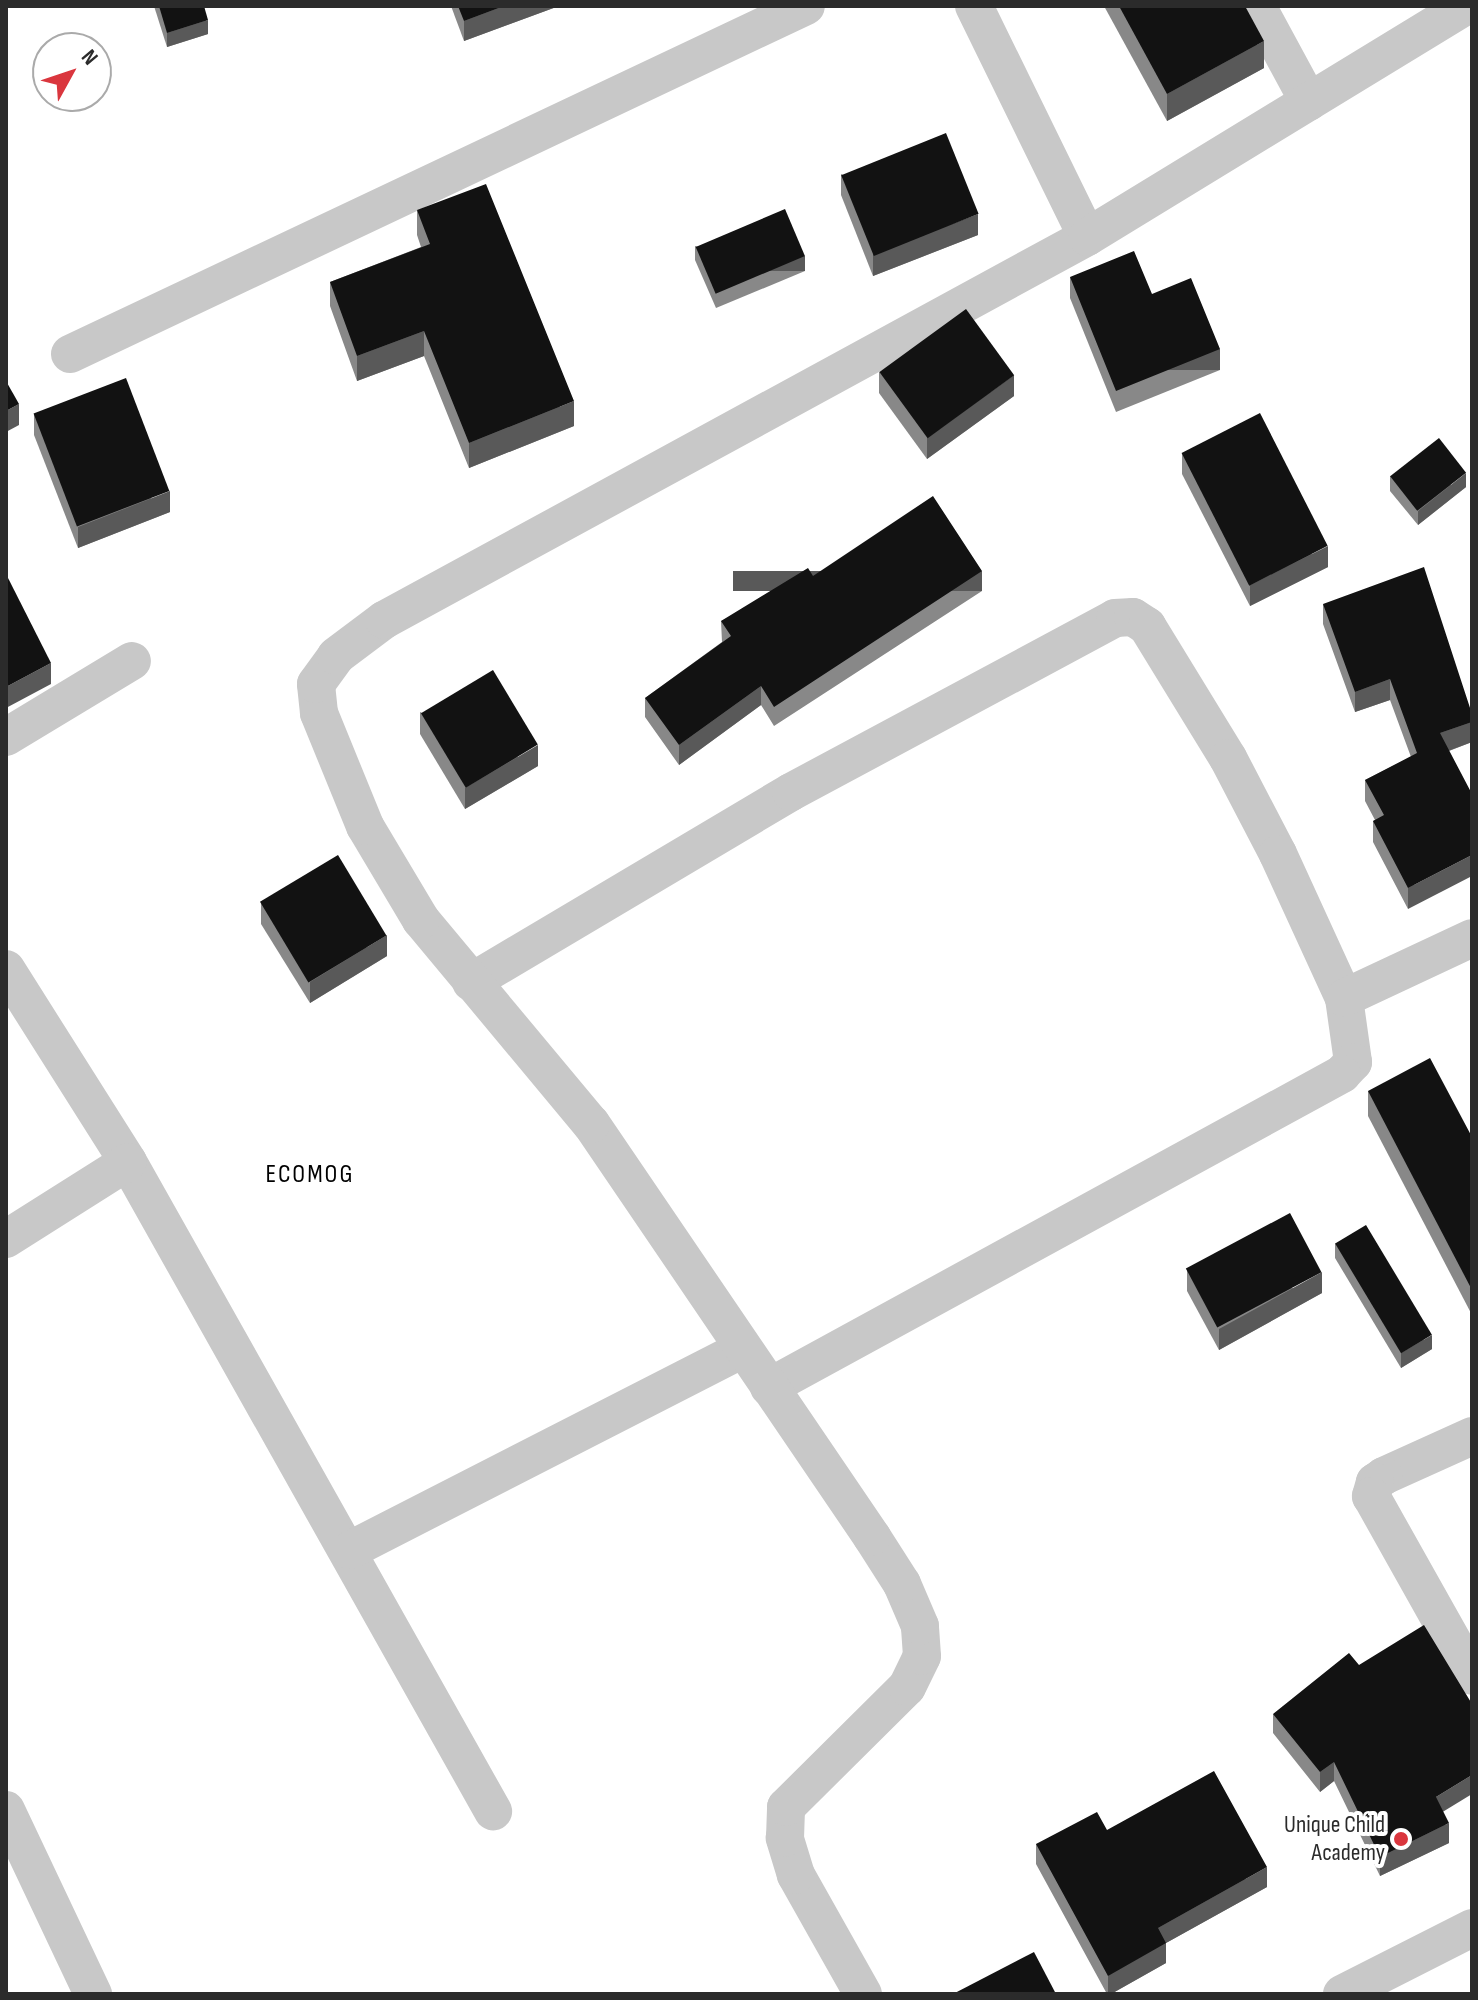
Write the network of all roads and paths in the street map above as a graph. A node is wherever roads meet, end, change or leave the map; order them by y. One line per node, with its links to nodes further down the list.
1 (806, 6): 7 (street)
2 (974, 6): 6 (street)
3 (1257, 6): 5 (street)
4 (1466, 6): 5 (street)
5 (1309, 102): 6 (street)
6 (1087, 237): 12 (street)
7 (70, 354)
8 (132, 661): 9 (street)
9 (6, 737)
10 (1472, 938): 13 (street)
11 (6, 969): 14 (street)
12 (471, 982): 13 (street); 16 (street)
13 (1344, 998): 17 (street)
14 (128, 1162): 15 (street); 19 (street)
15 (6, 1239)
16 (742, 1349): 17 (street); 19 (street)
17 (769, 1387): 25 (street)
18 (1472, 1436): 20 (street)
19 (350, 1550): 22 (street)
20 (1472, 1676)
21 (6, 1810): 24 (street)
22 (493, 1811)
23 (1472, 1928): 26 (street)
24 (93, 1994)
25 (863, 1994)
26 (1342, 1994)

